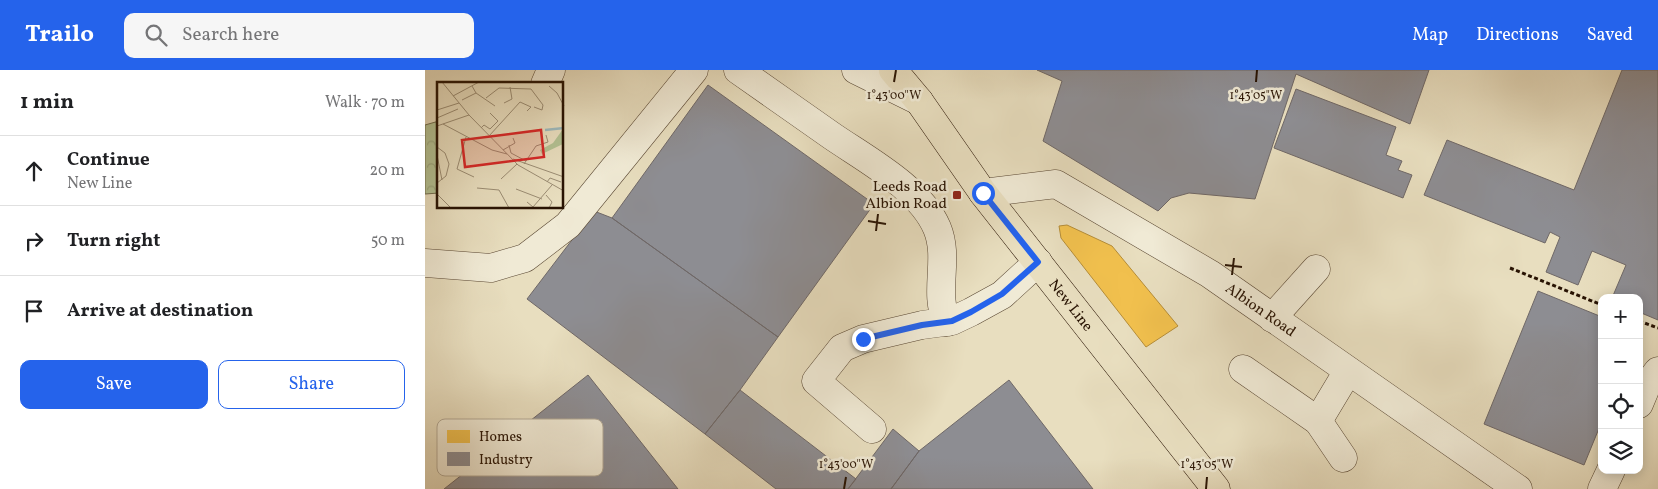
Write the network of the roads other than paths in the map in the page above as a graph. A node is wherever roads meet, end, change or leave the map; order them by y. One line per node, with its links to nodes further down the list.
1 (551, 70): 6 (street)
2 (694, 70): 10 (street)
3 (738, 70): 13 (street)
4 (856, 70): 7 (street)
5 (893, 70): 7 (main road, New Line)
6 (546, 82)
7 (919, 101): 8 (main road, New Line)
8 (983, 193): 9 (main road, New Line); 12 (street, Albion Road)
9 (1038, 262): 13 (street); 22 (main road, New Line)
10 (425, 263)
11 (1316, 269): 12 (street)
12 (1272, 318): 15 (street, Albion Road)
13 (947, 322): 19 (street)
14 (1243, 368): 18 (street)
15 (1348, 371): 18 (street); 23 (street, Albion Road)
16 (1656, 376): 17 (street)
17 (1643, 394)
18 (1318, 421): 20 (street)
19 (872, 429)
20 (1343, 458)
21 (1609, 474): 24 (street)
22 (1216, 489)
23 (1518, 489)
24 (1603, 489)

